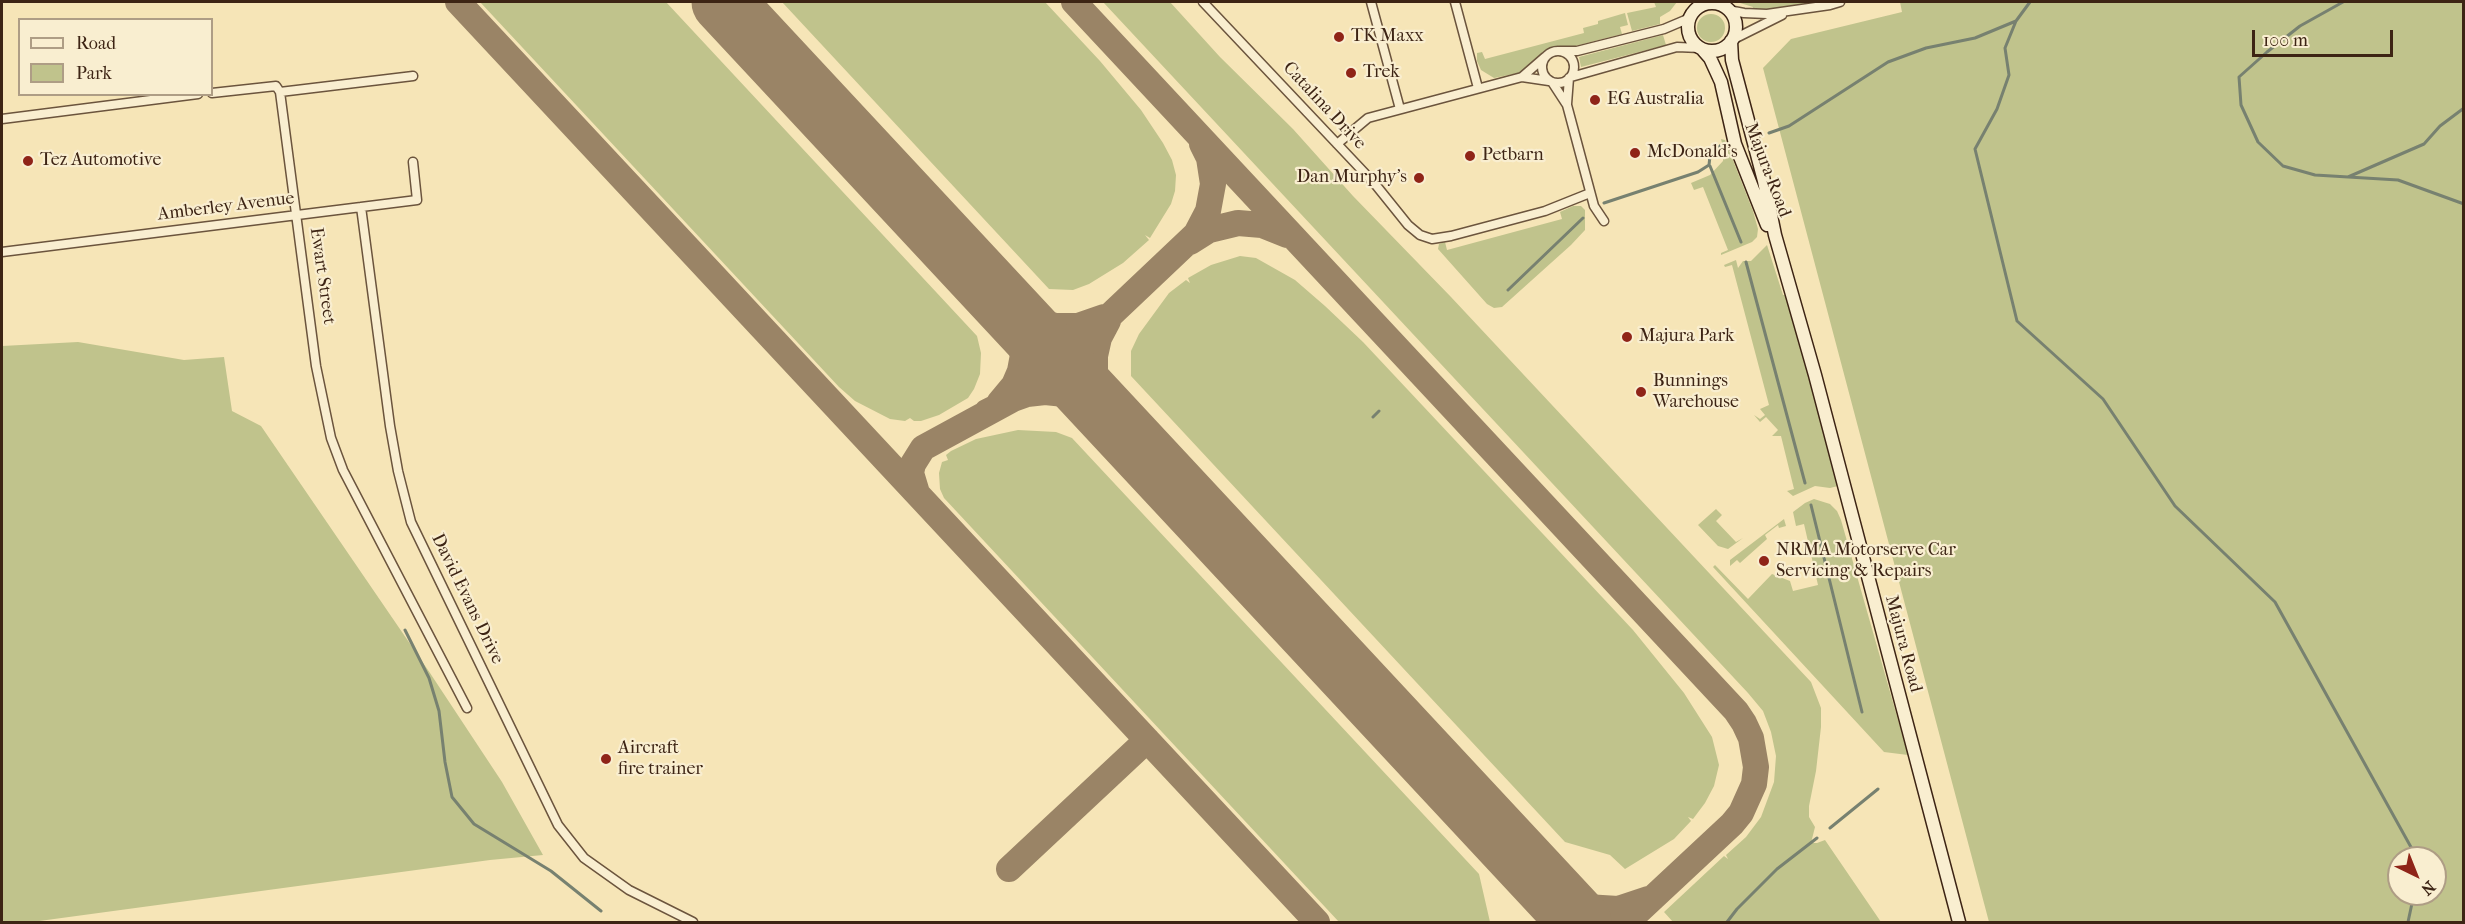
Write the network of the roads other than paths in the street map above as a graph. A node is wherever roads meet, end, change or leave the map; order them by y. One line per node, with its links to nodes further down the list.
1 (1203, 2): 24 (street, Catalina Drive)
2 (1371, 2): 22 (street)
3 (1455, 2): 17 (street)
4 (1689, 2): 8 (main road)
5 (1840, 2): 7 (street)
6 (1725, 7): 7 (street); 8 (main road); 9 (main road)
7 (1791, 12): 9 (street)
8 (1690, 17): 10 (main road); 11 (street)
9 (1732, 41): 10 (main road); 30 (main road, Majura Road)
10 (1701, 49): 15 (street); 30 (main road, Majura Road)
11 (1560, 51): 12 (street); 15 (street)
12 (1545, 57): 14 (street); 16 (street)
13 (413, 76): 18 (street)
14 (1522, 76): 16 (street); 17 (street)
15 (1570, 78): 16 (street); 21 (street)
16 (1551, 82): 21 (street)
17 (1478, 88): 22 (street)
18 (280, 92): 19 (street); 28 (street, Ewart Street)
19 (213, 93)
20 (182, 96): 23 (street)
21 (1567, 105): 26 (street)
22 (1400, 109): 24 (street)
23 (2, 119)
24 (1337, 144): 26 (street, Catalina Drive)
25 (413, 162): 27 (street, Amberley Avenue)
26 (1590, 193): 29 (street)
27 (361, 207): 28 (street, Amberley Avenue); 33 (street, David Evans Drive)
28 (297, 215): 31 (street, Amberley Avenue); 32 (street, Ewart Street)
29 (1604, 221)
30 (1775, 236): 34 (main road, Majura Road)
31 (2, 252)
32 (467, 708)
33 (693, 922)
34 (1959, 922)

